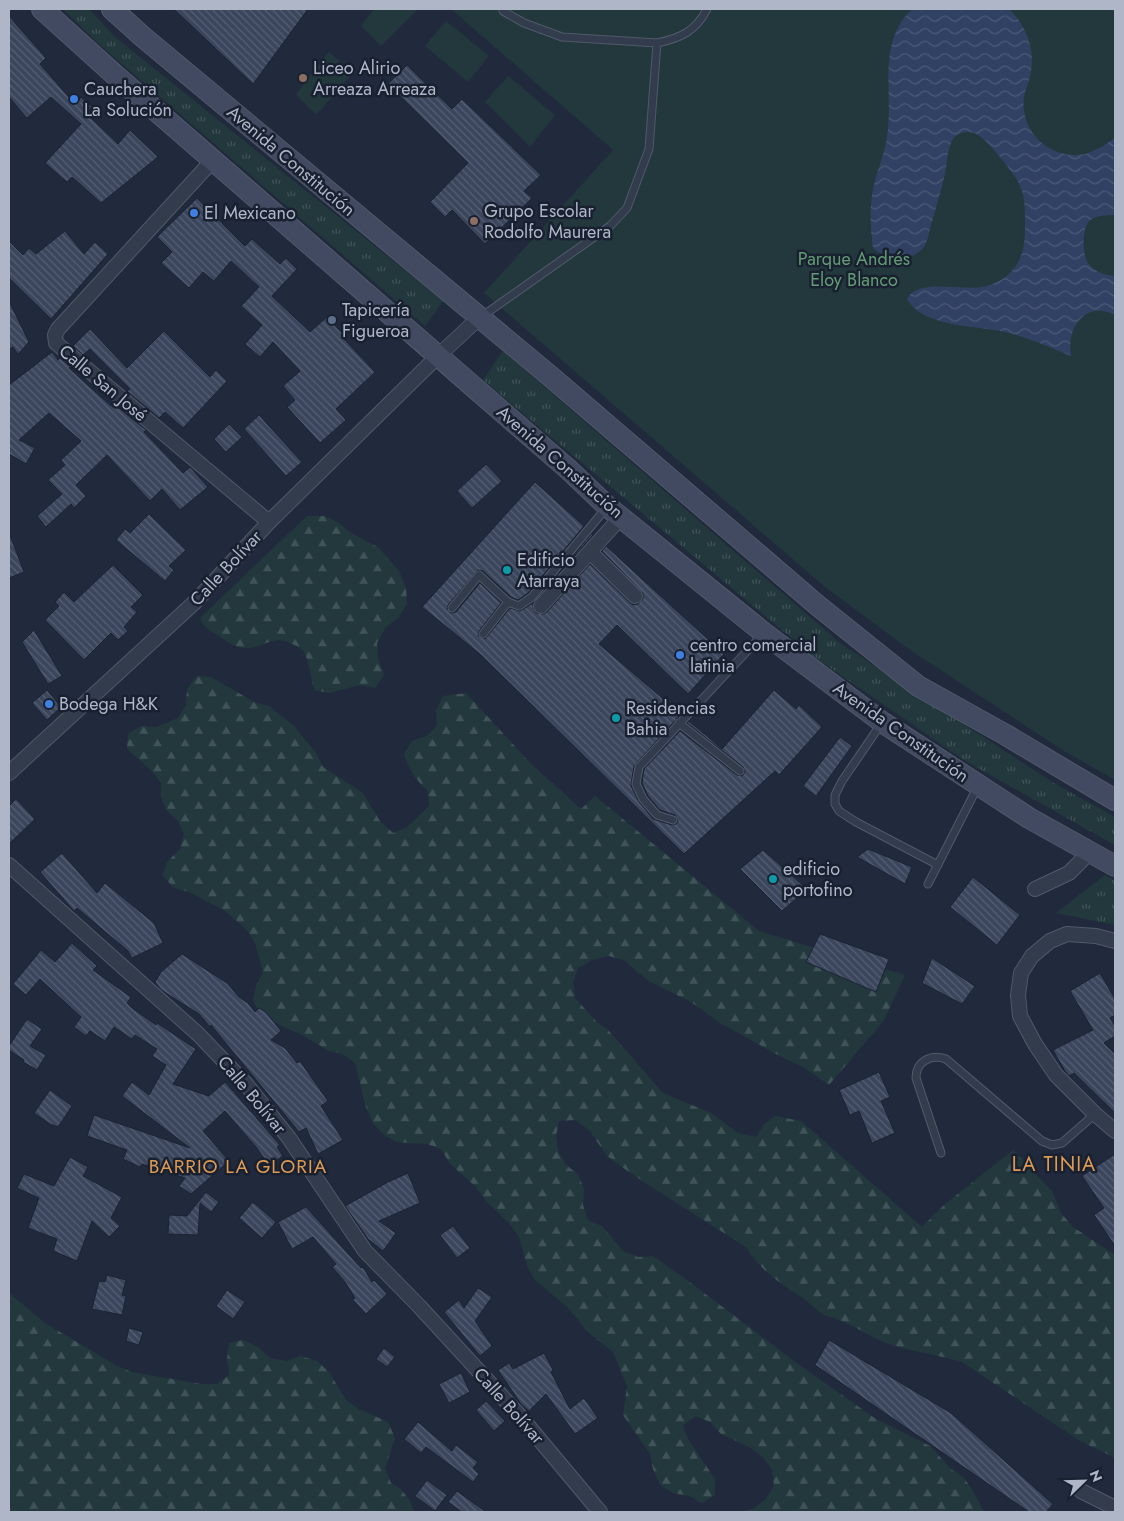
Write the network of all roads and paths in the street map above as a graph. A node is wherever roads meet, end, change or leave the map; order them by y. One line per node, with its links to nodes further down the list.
1 (42, 9): 6 (main road, Avenida Constitución)
2 (112, 9): 7 (main road, Avenida Constitución)
3 (707, 9): 5 (lane)
4 (503, 12): 5 (lane)
5 (657, 43): 7 (lane)
6 (213, 160): 8 (main road, Avenida Constitución); 10 (street, Calle San José)
7 (479, 318): 8 (street, Calle Bolívar); 23 (main road, Avenida Constitución)
8 (438, 356): 9 (main road, Avenida Constitución); 10 (street, Calle Bolívar)
9 (614, 512): 11 (street); 13 (lane); 16 (main road, Avenida Constitución)
10 (269, 522): 21 (street, Calle Bolívar)
11 (590, 552): 12 (street); 14 (street)
12 (635, 596)
13 (508, 602): 15 (lane); 17 (lane)
14 (541, 606)
15 (452, 608)
16 (764, 633): 18 (main road, Avenida Constitución); 19 (lane)
17 (483, 634)
18 (882, 722): 22 (main road, Avenida Constitución); 26 (lane)
19 (679, 723): 20 (lane); 24 (lane)
20 (740, 771)
21 (9, 773)
22 (978, 786): 25 (main road, Avenida Constitución); 26 (lane)
23 (1115, 800)
24 (673, 820)
25 (1090, 852): 27 (main road, Avenida Constitución); 30 (street)
26 (938, 865): 29 (lane)
27 (1115, 866)
28 (11, 869): 37 (street, Calle Bolívar)
29 (928, 884)
30 (1035, 889)
31 (1115, 941): 32 (street)
32 (1095, 1114): 33 (street); 34 (lane)
33 (1115, 1131)
34 (941, 1152)
35 (1081, 1491): 36 (street)
36 (1115, 1508)
37 (600, 1512)

